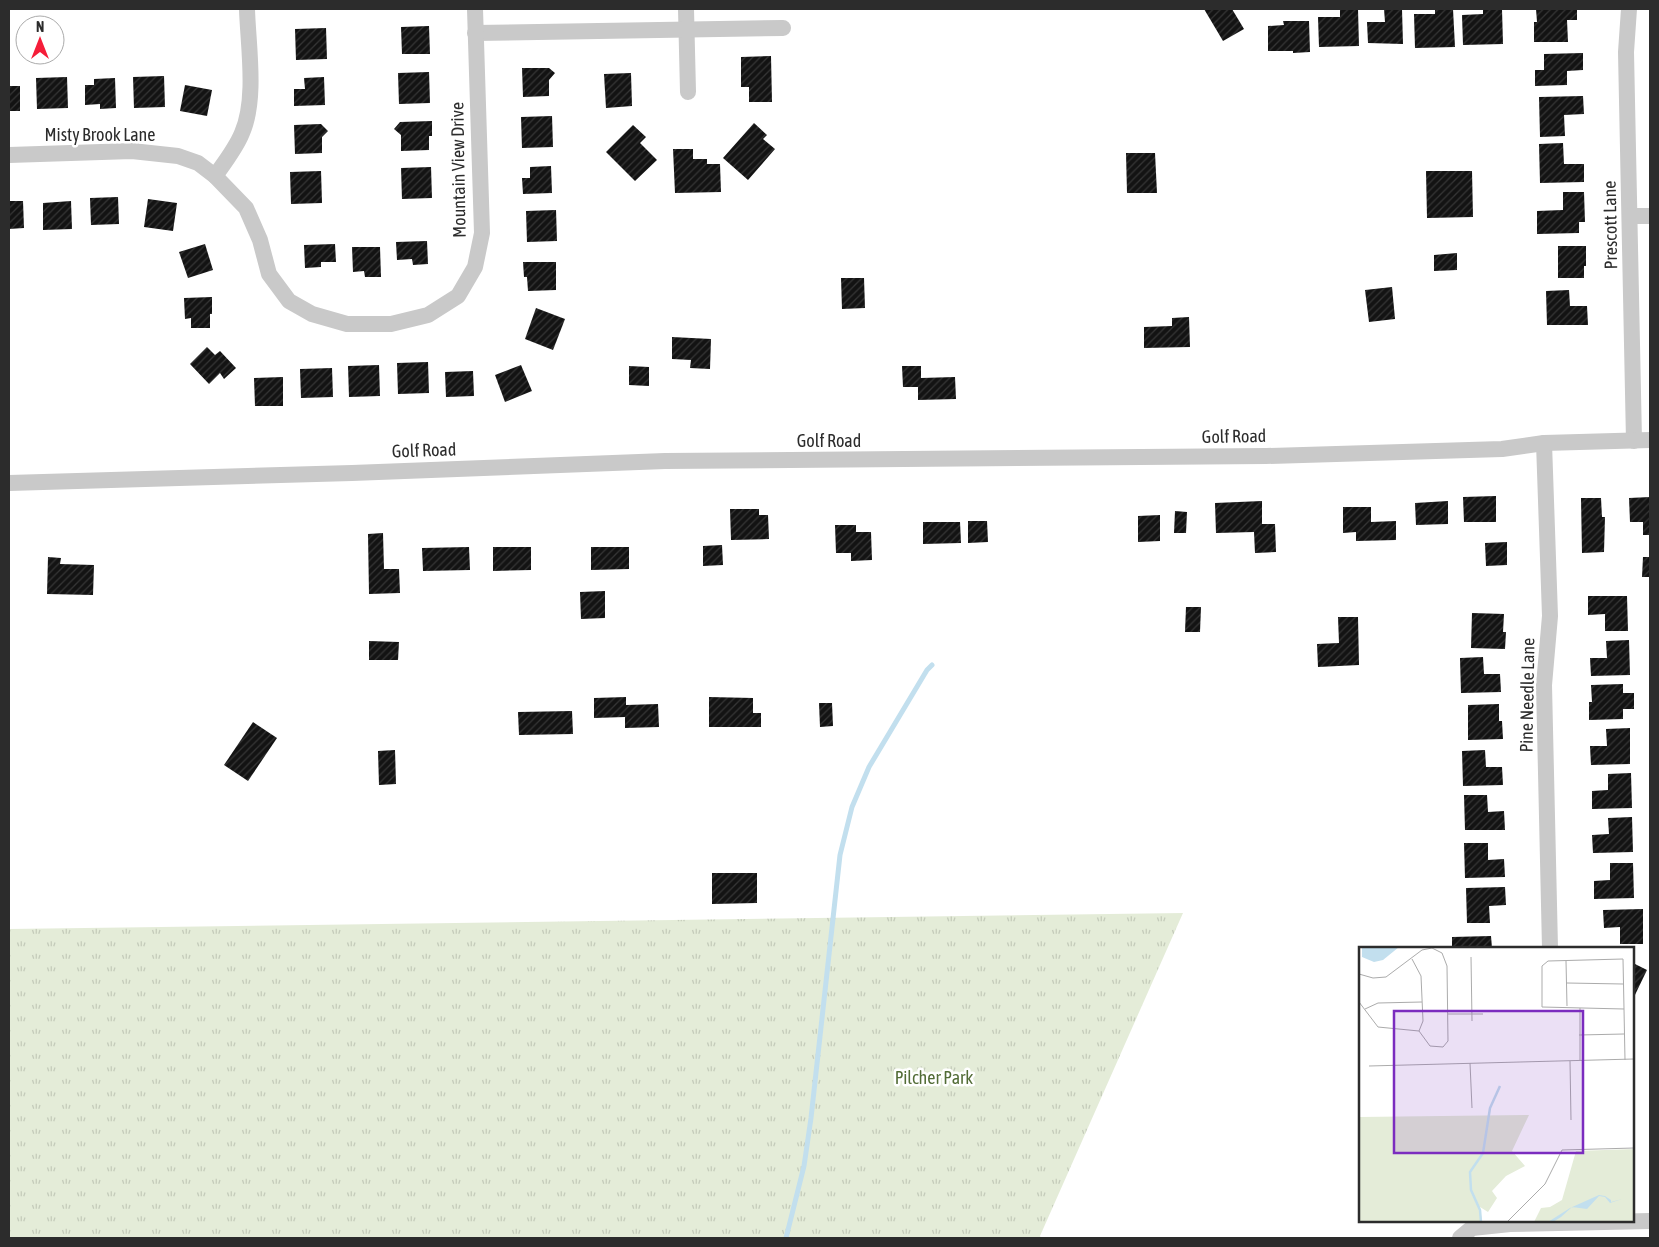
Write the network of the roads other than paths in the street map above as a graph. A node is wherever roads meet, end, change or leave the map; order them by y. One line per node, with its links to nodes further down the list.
1 (247, 9): 10 (street)
2 (475, 9): 7 (street, Mountain View Drive)
3 (686, 9): 6 (street)
4 (1629, 9): 11 (street, Prescott Lane)
5 (783, 28): 6 (street)
6 (687, 30): 7 (street); 8 (street)
7 (475, 34): 10 (street, Mountain View Drive)
8 (688, 92)
9 (9, 155): 10 (street, Misty Brook Lane)
10 (215, 176)
11 (1630, 216): 12 (street); 13 (street, Prescott Lane)
12 (1650, 216)
13 (1642, 441): 14 (street, Golf Road)
14 (1544, 444): 15 (street, Golf Road); 16 (street, Pine Needle Lane)
15 (9, 483)
16 (1550, 947)
17 (1634, 1221): 18 (street)
18 (1650, 1221)
19 (1603, 1222): 20 (street)
20 (1460, 1238)

